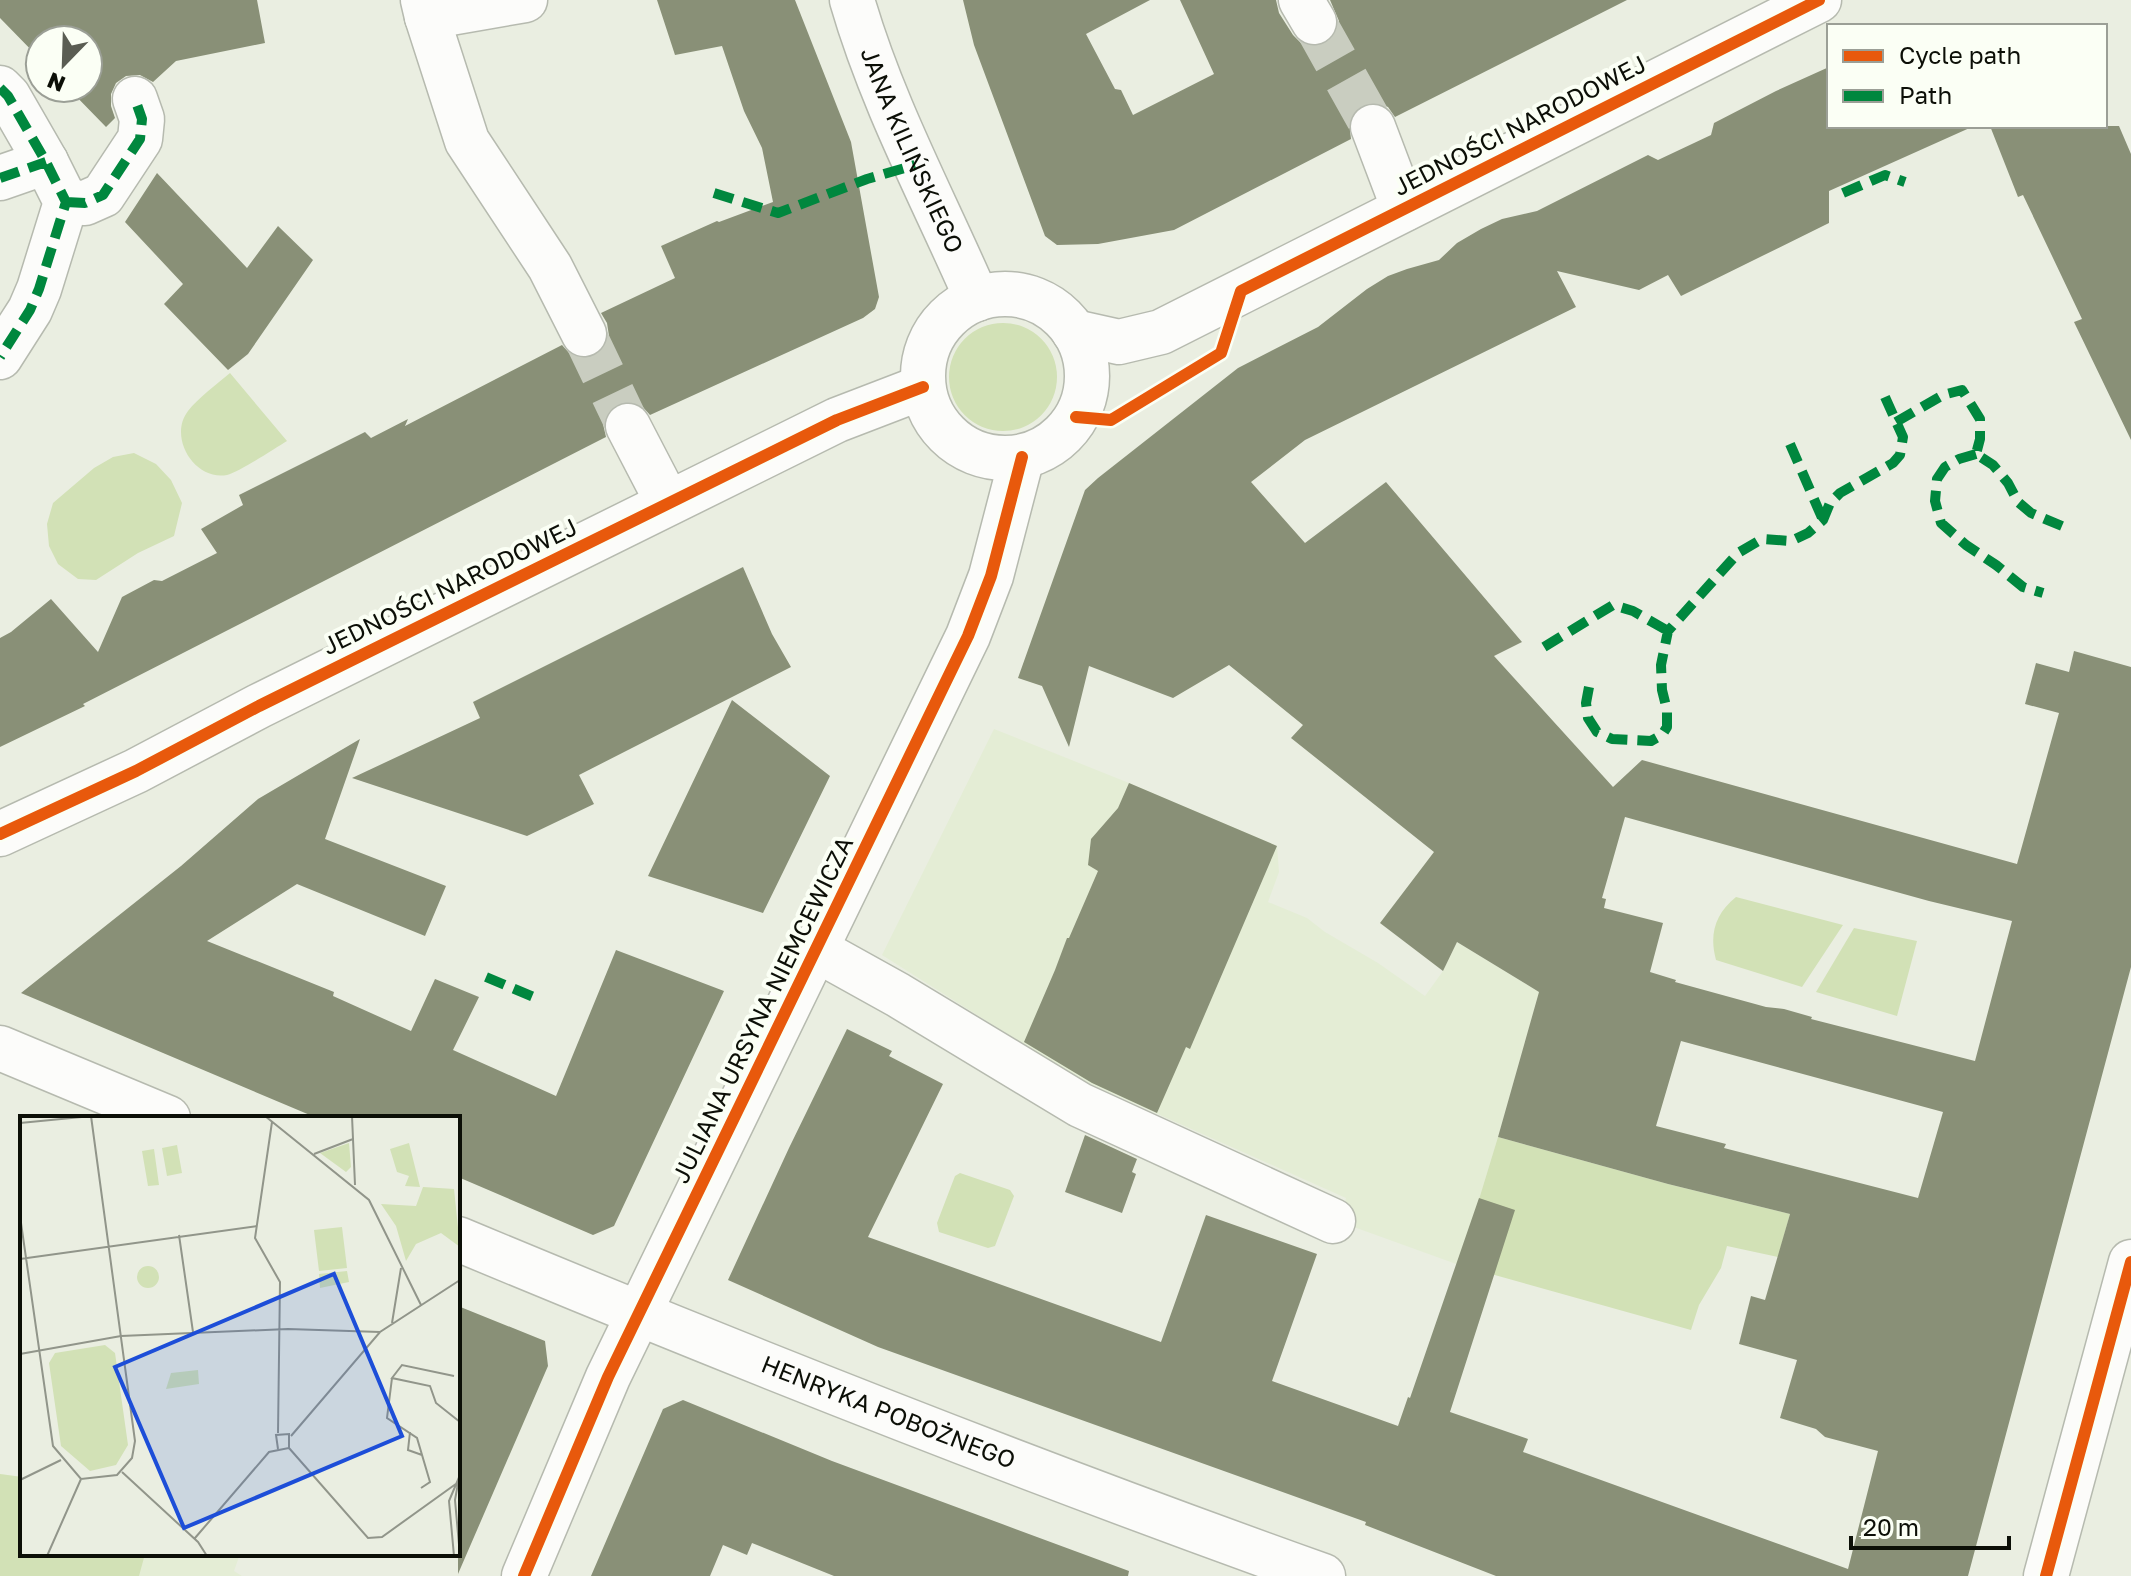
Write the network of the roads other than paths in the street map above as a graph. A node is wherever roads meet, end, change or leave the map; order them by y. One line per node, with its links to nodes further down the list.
1 (525, 0): 4 (street)
2 (852, 0): 12 (street, JANA KILIŃSKIEGO)
3 (1819, 0): 11 (street, JEDNOŚCI NARODOWEJ)
4 (425, 8): 14 (street)
5 (0, 88): 8 (street)
6 (135, 99): 10 (street)
7 (1373, 127): 11 (street)
8 (46, 162): 9 (street); 10 (street)
9 (0, 178)
10 (66, 202): 15 (street)
11 (1404, 209): 13 (street, JEDNOŚCI NARODOWEJ)
12 (977, 299): 13 (street); 16 (street)
13 (1074, 332): 18 (street)
14 (584, 334)
15 (0, 357)
16 (923, 387): 18 (street); 19 (street, JEDNOŚCI NARODOWEJ)
17 (628, 426): 19 (street)
18 (1022, 457): 21 (street, JULIANA URSYNA NIEMCEWICZA)
19 (668, 503): 20 (street, JEDNOŚCI NARODOWEJ)
20 (0, 834)
21 (817, 950): 24 (street); 27 (street, JULIANA URSYNA NIEMCEWICZA)
22 (0, 1048): 23 (street)
23 (163, 1116)
24 (1333, 1221)
25 (460, 1240): 27 (street, HENRYKA POBOŻNEGO)
26 (2131, 1262): 30 (street)
27 (639, 1314): 28 (street, JULIANA URSYNA NIEMCEWICZA); 29 (street, HENRYKA POBOŻNEGO)
28 (524, 1576)
29 (1323, 1576)
30 (2046, 1576)

